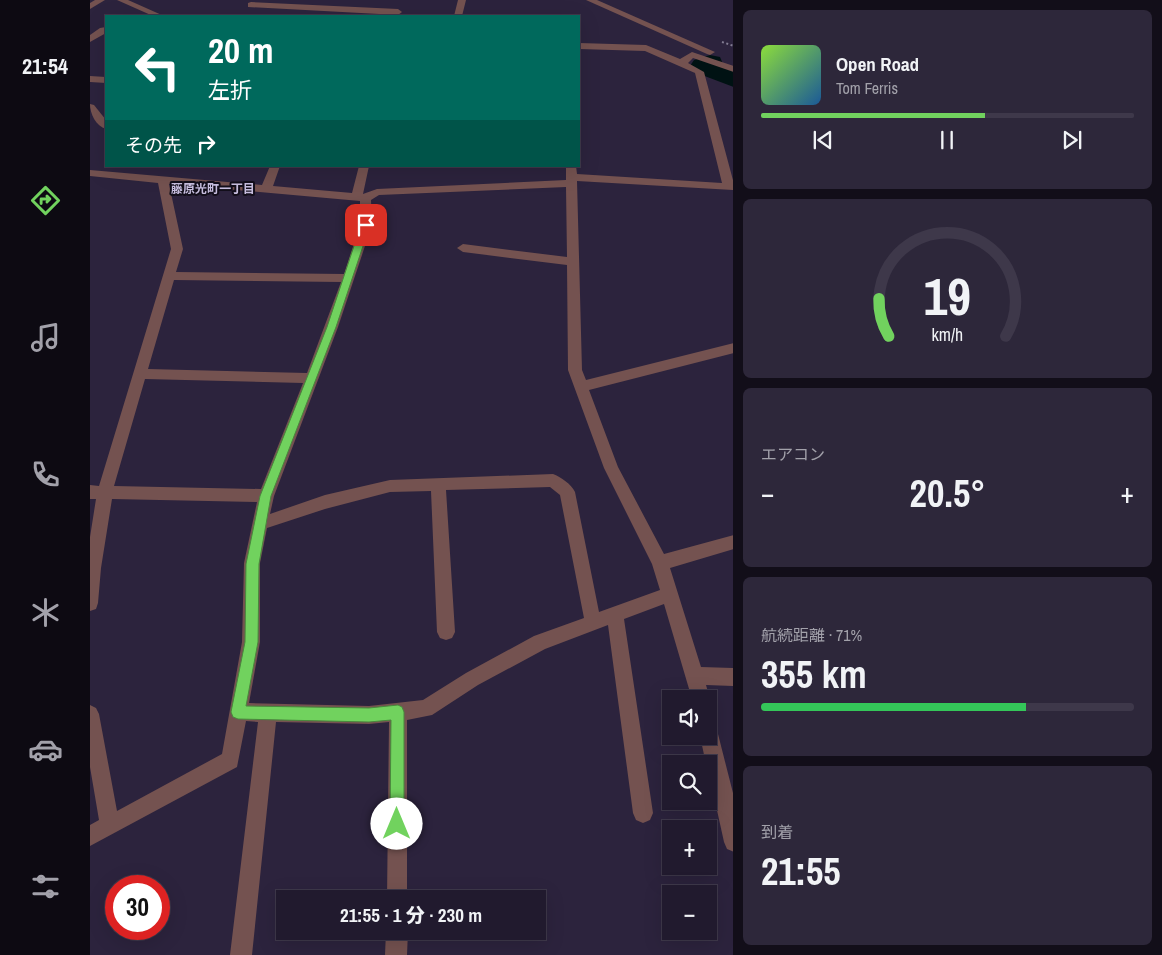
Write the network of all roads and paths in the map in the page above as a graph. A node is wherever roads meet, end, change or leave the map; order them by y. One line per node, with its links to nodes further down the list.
1 (101, 0): 7 (street)
2 (120, 0): 10 (street)
3 (400, 0): 9 (street)
4 (462, 0): 12 (street)
5 (590, 0): 8 (street)
6 (252, 2): 9 (street); 11 (street)
7 (90, 6)
8 (612, 10): 16 (street); 17 (street)
9 (398, 14)
10 (158, 15)
11 (246, 15)
12 (458, 15)
13 (105, 30): 14 (street)
14 (90, 39)
15 (580, 46): 18 (street)
16 (692, 55): 18 (street); 19 (street)
17 (733, 62)
18 (681, 64): 30 (street)
19 (733, 68)
20 (90, 79): 21 (street)
21 (105, 80)
22 (90, 107): 23 (street)
23 (105, 125)
24 (275, 167): 31 (street)
25 (364, 167): 32 (street)
26 (125, 171): 27 (street); 29 (street)
27 (90, 173)
28 (571, 176): 30 (street); 32 (street); 34 (street)
29 (162, 180): 31 (street); 35 (street)
30 (730, 187)
31 (266, 189): 32 (street)
32 (361, 197): 36 (street)
33 (463, 248): 34 (street)
34 (572, 262): 40 (street)
35 (169, 276): 36 (street); 38 (street)
36 (348, 278): 39 (street)
37 (733, 348): 40 (street)
38 (140, 374): 39 (street); 42 (street)
39 (311, 378): 43 (street)
40 (581, 388): 46 (street)
41 (438, 484): 44 (street); 50 (street); 51 (street)
42 (98, 492): 43 (street); 48 (street)
43 (266, 496): 44 (street)
44 (260, 524): 55 (street)
45 (733, 542): 46 (street)
46 (660, 563): 47 (street)
47 (670, 595): 49 (street); 52 (street)
48 (90, 603)
49 (615, 615): 50 (street); 60 (street)
50 (593, 623): 57 (street)
51 (446, 632)
52 (695, 676): 53 (street); 54 (street)
53 (733, 677)
54 (699, 690)
55 (238, 712): 56 (street); 61 (street)
56 (268, 712): 57 (street); 66 (street)
57 (398, 712): 64 (street)
58 (90, 714): 61 (street)
59 (711, 745): 63 (street)
60 (643, 813)
61 (110, 825): 62 (street)
62 (90, 836)
63 (733, 842)
64 (397, 890)
65 (396, 940): 67 (street)
66 (241, 955)
67 (396, 955)

